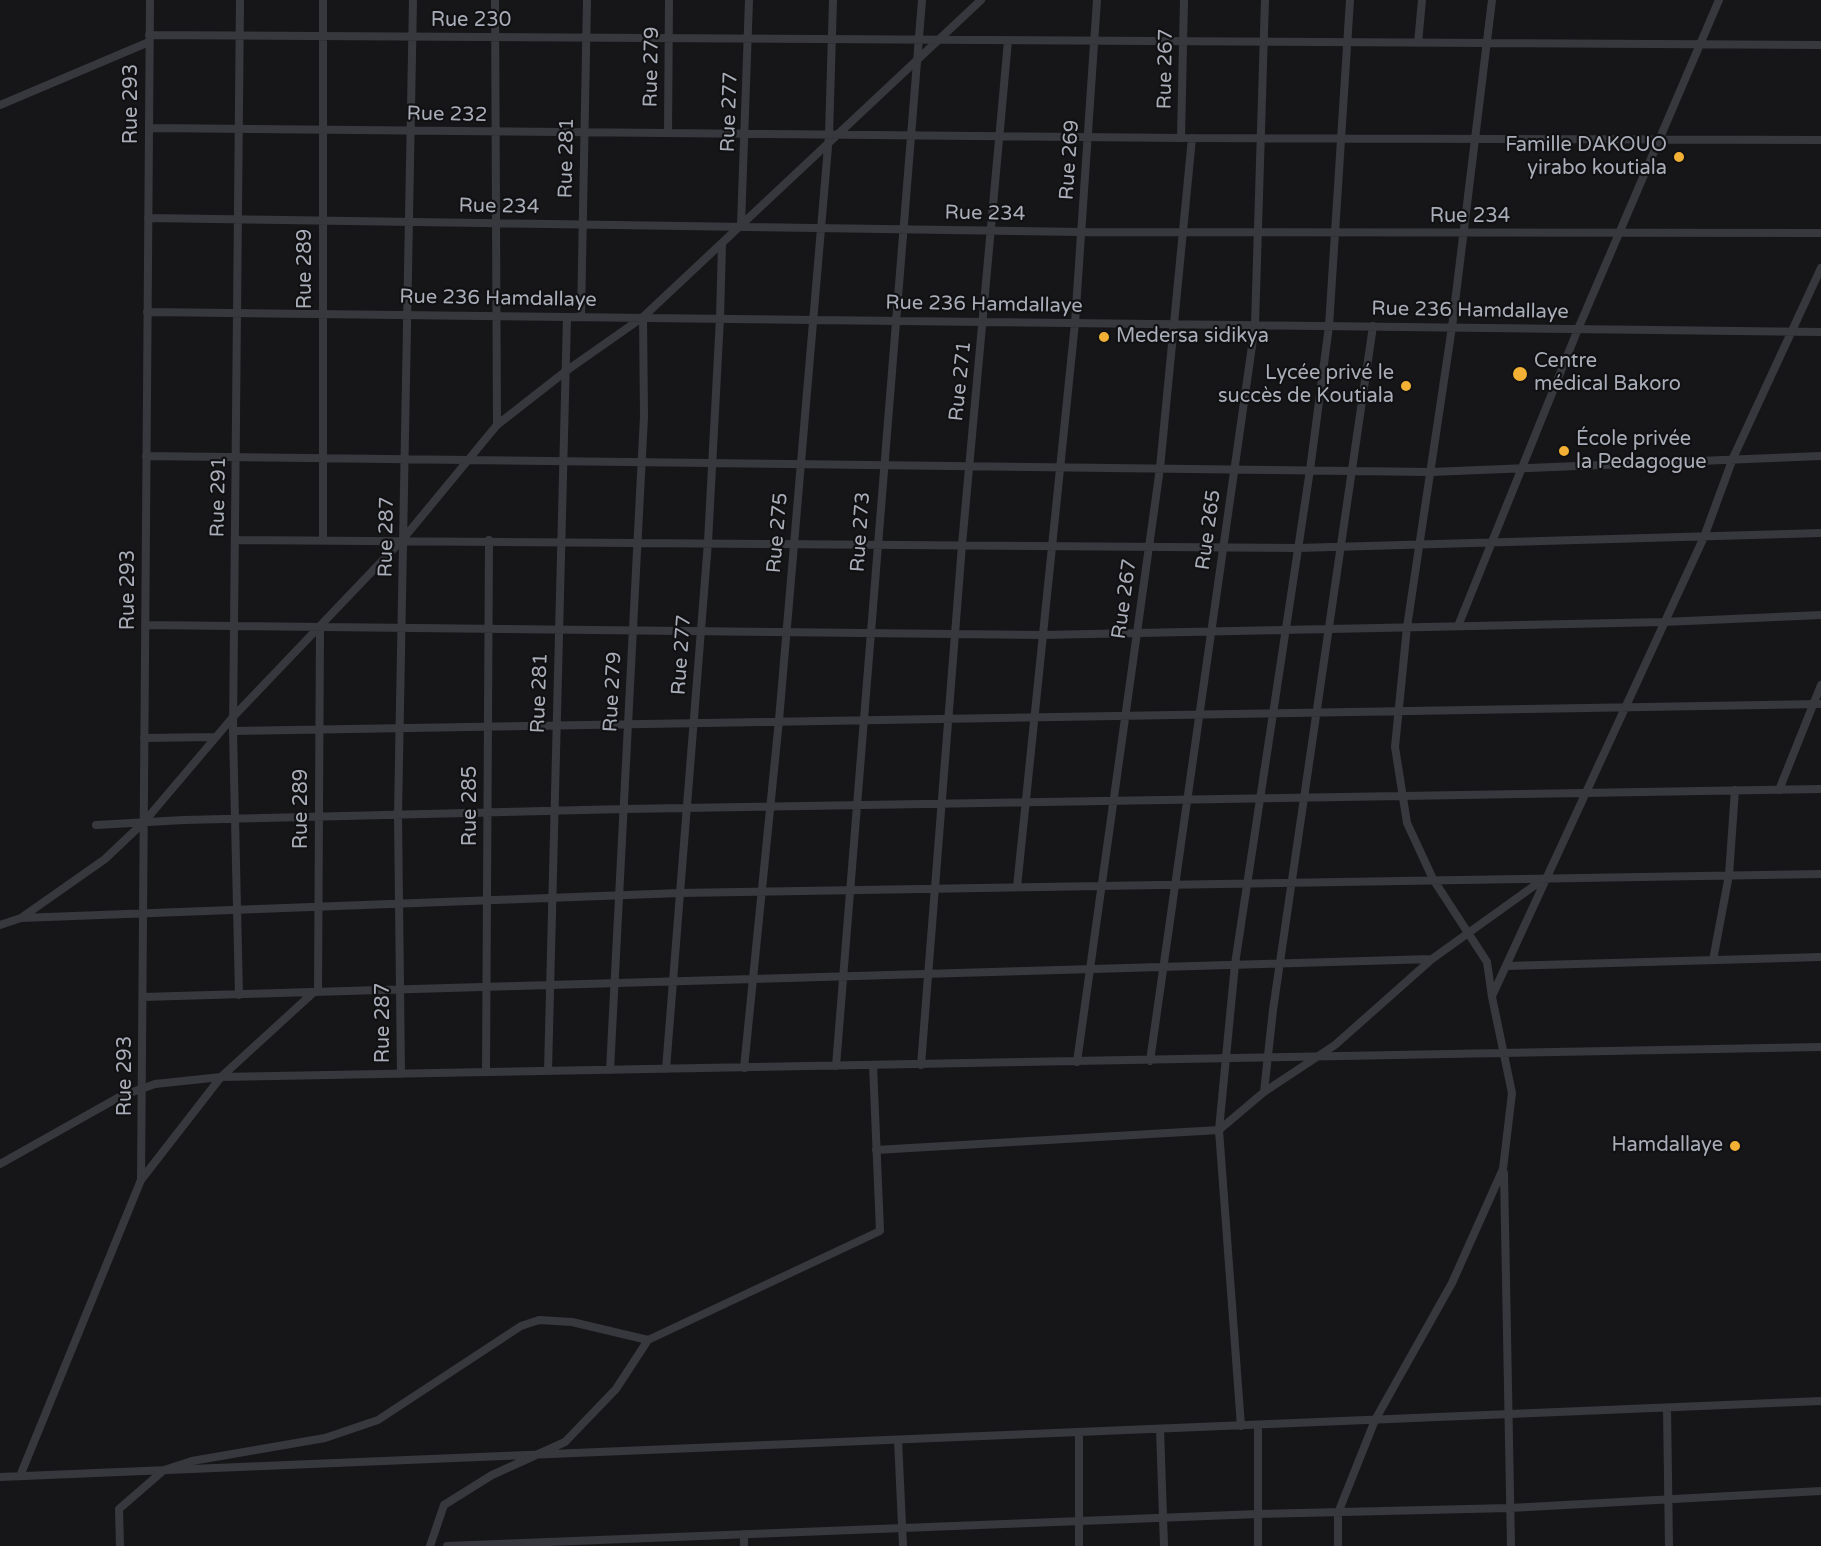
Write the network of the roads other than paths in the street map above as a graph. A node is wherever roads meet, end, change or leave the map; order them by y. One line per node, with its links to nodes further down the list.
1 (150, 0): 22 (street, Rue 293)
2 (240, 0): 19 (street, Rue 291)
3 (323, 0): 20 (street, Rue 289)
4 (413, 0): 21 (street, Rue 287)
5 (495, 0): 23 (street)
6 (587, 0): 24 (street, Rue 281)
7 (669, 0): 25 (street, Rue 279)
8 (749, 0): 26 (street, Rue 277)
9 (833, 0): 27 (street, Rue 275)
10 (922, 0): 28 (street, Rue 273)
11 (981, 0): 29 (street)
12 (1097, 0): 31 (street, Rue 269)
13 (1184, 0): 32 (street, Rue 267)
14 (1265, 0): 33 (street, Rue 265)
15 (1350, 0): 34 (street)
16 (1422, 0): 35 (street)
17 (1492, 0): 36 (street)
18 (1719, 0): 37 (street)
19 (239, 36): 20 (street, Rue 230); 22 (street, Rue 230); 42 (street, Rue 291)
20 (322, 36): 21 (street, Rue 230); 43 (street, Rue 289)
21 (413, 37): 23 (street, Rue 230); 44 (street, Rue 287)
22 (149, 38): 40 (street); 41 (street, Rue 293)
23 (494, 38): 24 (street, Rue 230); 45 (street)
24 (586, 39): 25 (street, Rue 230); 46 (street, Rue 281)
25 (669, 39): 26 (street, Rue 230); 47 (street, Rue 279)
26 (748, 40): 27 (street, Rue 230); 48 (street, Rue 277)
27 (831, 40): 28 (street, Rue 230); 50 (street, Rue 275)
28 (919, 40): 29 (street, Rue 230); 39 (street, Rue 273)
29 (939, 40): 30 (street, Rue 230); 39 (street)
30 (1008, 41): 31 (street, Rue 230); 52 (street, Rue 271)
31 (1095, 41): 32 (street, Rue 230); 53 (street, Rue 269)
32 (1183, 42): 33 (street, Rue 230); 54 (street, Rue 267)
33 (1264, 42): 34 (street, Rue 230); 56 (street, Rue 265)
34 (1348, 42): 35 (street, Rue 230); 57 (street)
35 (1418, 43): 36 (street, Rue 230)
36 (1488, 43): 37 (street, Rue 230); 58 (street)
37 (1700, 44): 38 (street, Rue 230); 59 (street)
38 (1821, 45)
39 (917, 61): 49 (street); 51 (street, Rue 273)
40 (0, 105)
41 (149, 128): 42 (street, Rue 232); 62 (street, Rue 293)
42 (238, 129): 43 (street, Rue 232); 63 (street, Rue 291)
43 (322, 130): 44 (street, Rue 232); 64 (street, Rue 289)
44 (411, 131): 45 (street, Rue 232); 65 (street, Rue 287)
45 (495, 132): 46 (street, Rue 232); 66 (street)
46 (584, 133): 47 (street, Rue 232); 67 (street, Rue 281)
47 (668, 134): 48 (street, Rue 232)
48 (746, 134): 50 (street, Rue 232); 68 (street, Rue 277)
49 (839, 134): 50 (street, Rue 232); 51 (street, Rue 232); 61 (street)
50 (829, 135): 61 (street, Rue 275)
51 (910, 136): 52 (street, Rue 232); 70 (street, Rue 273)
52 (1000, 137): 53 (street, Rue 232); 71 (street, Rue 271)
53 (1089, 137): 54 (street, Rue 232); 72 (street, Rue 269)
54 (1180, 138): 55 (street, Rue 232)
55 (1192, 138): 56 (street, Rue 232); 73 (street, Rue 267)
56 (1261, 139): 57 (street, Rue 232); 74 (street, Rue 265)
57 (1342, 139): 58 (street, Rue 232); 75 (street)
58 (1474, 139): 59 (street, Rue 232); 76 (street)
59 (1660, 139): 60 (street, Rue 232); 77 (street)
60 (1821, 140)
61 (826, 146): 68 (street); 69 (street, Rue 275)
62 (148, 218): 63 (street, Rue 234); 81 (street, Rue 293)
63 (238, 219): 64 (street, Rue 234); 82 (street, Rue 291)
64 (322, 221): 65 (street, Rue 234); 83 (street, Rue 289)
65 (411, 222): 66 (street, Rue 234); 84 (street, Rue 287)
66 (495, 223): 67 (street, Rue 234); 85 (street)
67 (582, 225): 68 (street, Rue 234); 87 (street, Rue 281)
68 (741, 225): 69 (street, Rue 234); 79 (street)
69 (819, 227): 70 (street, Rue 234); 90 (street, Rue 275)
70 (902, 229): 71 (street, Rue 234); 91 (street, Rue 273)
71 (991, 231): 72 (street, Rue 234); 92 (street, Rue 271)
72 (1082, 232): 73 (street, Rue 234); 93 (street, Rue 269)
73 (1184, 232): 74 (street, Rue 234); 94 (street, Rue 267)
74 (1259, 233): 75 (street, Rue 234); 95 (street, Rue 265)
75 (1336, 233): 76 (street, Rue 234); 96 (street)
76 (1463, 233): 77 (street, Rue 234); 98 (street)
77 (1620, 233): 78 (street, Rue 234); 99 (street)
78 (1821, 233)
79 (722, 244): 88 (street); 89 (street, Rue 277)
80 (1821, 268): 100 (street)
81 (147, 312): 82 (street, Rue 236 Hamdallaye); 104 (street, Rue 293)
82 (237, 313): 83 (street, Rue 236 Hamdallaye); 106 (street, Rue 291)
83 (323, 314): 84 (street, Rue 236 Hamdallaye); 107 (street, Rue 289)
84 (408, 315): 85 (street, Rue 236 Hamdallaye); 109 (street, Rue 287)
85 (496, 316): 86 (street, Rue 236 Hamdallaye); 103 (street)
86 (567, 317): 87 (street, Rue 236 Hamdallaye); 102 (street, Rue 281)
87 (581, 317): 88 (street, Rue 236 Hamdallaye)
88 (643, 317): 89 (street, Rue 236 Hamdallaye); 102 (street); 112 (street, Rue 279)
89 (720, 318): 90 (street, Rue 236 Hamdallaye); 113 (street, Rue 277)
90 (812, 320): 91 (street, Rue 236 Hamdallaye); 114 (street, Rue 275)
91 (895, 320): 92 (street, Rue 236 Hamdallaye); 115 (street, Rue 273)
92 (984, 321): 93 (street, Rue 236 Hamdallaye); 116 (street, Rue 271)
93 (1075, 323): 94 (street, Rue 236 Hamdallaye); 117 (street, Rue 269)
94 (1176, 324): 95 (street, Rue 236 Hamdallaye); 118 (street, Rue 267)
95 (1255, 325): 96 (street, Rue 236 Hamdallaye); 120 (street, Rue 265)
96 (1329, 326): 97 (street, Rue 236 Hamdallaye); 121 (street)
97 (1373, 326): 98 (street, Rue 236 Hamdallaye); 122 (street)
98 (1452, 327): 99 (street, Rue 236 Hamdallaye); 123 (street)
99 (1578, 328): 100 (street, Rue 236 Hamdallaye); 119 (street)
100 (1791, 331): 101 (street, Rue 236 Hamdallaye); 108 (street)
101 (1821, 332)
102 (566, 371): 103 (street); 111 (street, Rue 281)
103 (496, 425): 110 (street)
104 (146, 456): 106 (street); 145 (street, Rue 293)
105 (1821, 456): 108 (street)
106 (236, 457): 107 (street); 128 (street, Rue 291)
107 (323, 458): 109 (street); 126 (street, Rue 289)
108 (1733, 458): 119 (street); 125 (street)
109 (405, 459): 110 (street); 127 (street, Rue 287)
110 (468, 459): 111 (street); 127 (street)
111 (563, 461): 112 (street); 130 (street, Rue 281)
112 (642, 462): 113 (street); 131 (street, Rue 279)
113 (713, 463): 114 (street); 132 (street, Rue 277)
114 (800, 464): 115 (street); 133 (street, Rue 275)
115 (883, 465): 116 (street); 135 (street, Rue 273)
116 (969, 466): 117 (street); 137 (street, Rue 271)
117 (1060, 467): 118 (street); 138 (street, Rue 269)
118 (1160, 468): 120 (street); 139 (street, Rue 267)
119 (1522, 468): 123 (street); 134 (street)
120 (1234, 469): 121 (street); 140 (street, Rue 265)
121 (1310, 470): 122 (street); 142 (street)
122 (1352, 471): 123 (street); 141 (street)
123 (1431, 472): 136 (street)
124 (1821, 534): 125 (street)
125 (1704, 537): 134 (street); 144 (street)
126 (323, 538): 127 (street); 128 (street)
127 (403, 539): 129 (street); 148 (street); 150 (street, Rue 287)
128 (235, 540): 146 (street, Rue 291)
129 (489, 540): 130 (street); 152 (street, Rue 285)
130 (561, 541): 131 (street); 153 (street, Rue 281)
131 (637, 541): 132 (street); 154 (street, Rue 279)
132 (708, 542): 133 (street); 156 (street, Rue 277)
133 (793, 543): 135 (street); 158 (street, Rue 275)
134 (1492, 543): 136 (street); 147 (street)
135 (877, 544): 137 (street); 159 (street, Rue 273)
136 (1420, 544): 141 (street); 149 (street)
137 (962, 545): 138 (street); 160 (street, Rue 271)
138 (1052, 545): 139 (street); 162 (street, Rue 269)
139 (1149, 547): 140 (street); 161 (street, Rue 267)
140 (1223, 547): 142 (street); 157 (street, Rue 265)
141 (1341, 547): 142 (street); 151 (street)
142 (1298, 548): 155 (street)
143 (1821, 615): 144 (street)
144 (1664, 622): 147 (street); 165 (street)
145 (145, 625): 146 (street); 184 (street, Rue 293)
146 (234, 626): 148 (street); 172 (street, Rue 291)
147 (1458, 626): 149 (street)
148 (320, 627): 150 (street); 172 (street); 181 (street, Rue 289)
149 (1407, 627): 151 (street); 166 (street)
150 (402, 628): 152 (street); 180 (street, Rue 287)
151 (1329, 628): 155 (street); 168 (street)
152 (489, 629): 153 (street); 179 (street, Rue 285)
153 (558, 629): 154 (street); 178 (street, Rue 281)
154 (633, 630): 156 (street); 177 (street, Rue 279)
155 (1286, 630): 157 (street); 167 (street)
156 (701, 631): 158 (street); 176 (street, Rue 277)
157 (1211, 631): 161 (street); 169 (street, Rue 265)
158 (786, 632): 159 (street); 175 (street, Rue 275)
159 (870, 633): 160 (street); 174 (street, Rue 273)
160 (955, 634): 162 (street); 173 (street, Rue 271)
161 (1137, 634): 162 (street); 170 (street, Rue 267)
162 (1043, 635): 171 (street, Rue 269)
163 (1821, 685): 164 (street)
164 (1817, 704): 165 (street); 187 (street)
165 (1625, 709): 166 (street); 188 (street)
166 (1399, 712): 168 (street); 189 (street)
167 (1273, 713): 168 (street); 169 (street); 190 (street)
168 (1317, 713): 191 (street)
169 (1199, 714): 170 (street); 192 (street, Rue 265)
170 (1125, 715): 171 (street); 193 (street, Rue 267)
171 (1034, 716): 173 (street); 194 (street, Rue 269)
172 (233, 717): 182 (street, Rue 291); 183 (street)
173 (949, 717): 174 (street); 195 (street, Rue 271)
174 (863, 718): 175 (street); 196 (street, Rue 273)
175 (779, 720): 176 (street); 197 (street, Rue 275)
176 (694, 721): 177 (street); 198 (street, Rue 277)
177 (628, 722): 178 (street); 199 (street, Rue 279)
178 (556, 723): 179 (street); 200 (street, Rue 281)
179 (488, 725): 180 (street); 201 (street, Rue 285)
180 (400, 726): 181 (street); 202 (street, Rue 287)
181 (319, 728): 182 (street); 203 (street, Rue 289)
182 (233, 731): 204 (street, Rue 291)
183 (216, 737): 184 (street); 205 (street)
184 (144, 738): 205 (street, Rue 293)
185 (1821, 789): 187 (street)
186 (1735, 790): 187 (street); 188 (street); 208 (street)
187 (1779, 790)
188 (1588, 793): 189 (street); 209 (street)
189 (1401, 795): 191 (street); 210 (street)
190 (1260, 797): 191 (street); 192 (street); 212 (street)
191 (1305, 797): 211 (street)
192 (1187, 799): 193 (street); 213 (street, Rue 265)
193 (1113, 800): 194 (street); 214 (street, Rue 267)
194 (1026, 802): 195 (street); 215 (street, Rue 269)
195 (942, 803): 196 (street); 216 (street, Rue 271)
196 (856, 805): 197 (street); 217 (street, Rue 273)
197 (770, 807): 198 (street); 218 (street, Rue 275)
198 (687, 808): 199 (street); 219 (street, Rue 277)
199 (624, 809): 200 (street); 220 (street, Rue 279)
200 (554, 811): 201 (street); 221 (street, Rue 281)
201 (488, 813): 202 (street); 222 (street, Rue 285)
202 (398, 815): 203 (street); 223 (street, Rue 287)
203 (319, 816): 204 (street); 224 (street, Rue 289)
204 (234, 818): 205 (street); 225 (street, Rue 291)
205 (144, 822): 206 (street); 226 (street, Rue 293); 227 (street)
206 (96, 825)
207 (1821, 874): 208 (street)
208 (1729, 875): 209 (street); 232 (street)
209 (1546, 877): 210 (street); 229 (street); 235 (street)
210 (1433, 879): 211 (street); 229 (street)
211 (1292, 882): 212 (street); 233 (street)
212 (1247, 883): 213 (street); 234 (street)
213 (1174, 884): 214 (street); 236 (street, Rue 265)
214 (1101, 886): 215 (street); 237 (street, Rue 267)
215 (1017, 887): 216 (street)
216 (936, 889): 217 (street); 238 (street, Rue 271)
217 (849, 890): 218 (street); 239 (street, Rue 273)
218 (762, 892): 219 (street); 240 (street, Rue 275)
219 (680, 893): 220 (street); 241 (street, Rue 277)
220 (619, 896): 221 (street); 242 (street, Rue 279)
221 (551, 898): 222 (street); 243 (street, Rue 281)
222 (487, 900): 223 (street); 244 (street, Rue 285)
223 (399, 904): 224 (street); 245 (street, Rue 287)
224 (319, 906): 225 (street); 246 (street, Rue 289)
225 (237, 910): 226 (street); 247 (street, Rue 291)
226 (143, 913): 227 (street); 248 (street, Rue 293)
227 (21, 918): 228 (street)
228 (0, 925)
229 (1468, 931): 231 (street); 249 (street)
230 (1821, 957): 232 (street)
231 (1432, 958): 233 (street); 252 (street)
232 (1713, 960): 235 (street)
233 (1281, 963): 234 (street); 254 (street)
234 (1234, 964): 236 (street); 253 (street)
235 (1506, 966): 249 (street)
236 (1163, 967): 237 (street); 255 (street, Rue 265)
237 (1089, 969): 238 (street); 256 (street, Rue 267)
238 (929, 973): 239 (street); 258 (street, Rue 271)
239 (842, 976): 240 (street); 259 (street, Rue 273)
240 (753, 979): 241 (street); 260 (street, Rue 275)
241 (674, 981): 242 (street); 261 (street, Rue 277)
242 (615, 983): 243 (street); 262 (street, Rue 279)
243 (549, 985): 244 (street); 263 (street, Rue 281)
244 (486, 987): 245 (street); 264 (street, Rue 285)
245 (400, 990): 246 (street); 265 (street, Rue 287)
246 (316, 992): 247 (street); 266 (street)
247 (239, 995): 248 (street)
248 (143, 997): 267 (street, Rue 293)
249 (1492, 997): 251 (street)
250 (1821, 1047): 251 (street)
251 (1504, 1055): 252 (street); 272 (street)
252 (1316, 1058): 254 (street); 268 (street)
253 (1226, 1059): 254 (street); 255 (street); 269 (street)
254 (1268, 1059): 268 (street)
255 (1150, 1061): 256 (street)
256 (1077, 1062): 258 (street)
257 (873, 1065): 258 (street); 259 (street); 270 (street)
258 (921, 1065)
259 (836, 1066): 260 (street)
260 (744, 1068): 261 (street)
261 (666, 1069): 262 (street)
262 (610, 1070): 263 (street)
263 (548, 1071): 264 (street)
264 (486, 1072): 265 (street)
265 (401, 1074): 266 (street)
266 (221, 1077): 267 (street); 273 (street)
267 (142, 1089): 271 (street); 273 (street, Rue 293)
268 (1264, 1092): 269 (street)
269 (1220, 1130): 270 (street); 280 (street)
270 (876, 1150): 274 (street)
271 (0, 1164)
272 (1503, 1169): 277 (street); 278 (street)
273 (141, 1180): 286 (street)
274 (648, 1340): 284 (street); 285 (street)
275 (1821, 1401): 276 (street)
276 (1666, 1408): 277 (street); 289 (street)
277 (1509, 1413): 278 (street); 290 (street)
278 (1376, 1420): 279 (street); 291 (street)
279 (1258, 1425): 280 (street); 292 (street)
280 (1241, 1426): 281 (street)
281 (1160, 1429): 282 (street); 293 (street)
282 (1079, 1432): 283 (street); 294 (street)
283 (898, 1440): 284 (street); 295 (street)
284 (534, 1455): 285 (street); 298 (street)
285 (164, 1470): 286 (street); 297 (street)
286 (20, 1476): 287 (street)
287 (0, 1477)
288 (1821, 1491): 289 (street)
289 (1668, 1497): 290 (street); 307 (street)
290 (1510, 1508): 291 (street); 306 (street)
291 (1338, 1513): 292 (street); 305 (street)
292 (1258, 1514): 293 (street); 304 (street)
293 (1163, 1518): 294 (street); 303 (street)
294 (1079, 1521): 295 (street); 302 (street)
295 (902, 1528): 296 (street); 301 (street)
296 (744, 1534): 299 (street); 300 (street)
297 (120, 1546)
298 (430, 1546)
299 (447, 1546)
300 (744, 1546)
301 (903, 1546)
302 (1079, 1546)
303 (1164, 1546)
304 (1258, 1546)
305 (1338, 1546)
306 (1511, 1546)
307 (1669, 1546)

